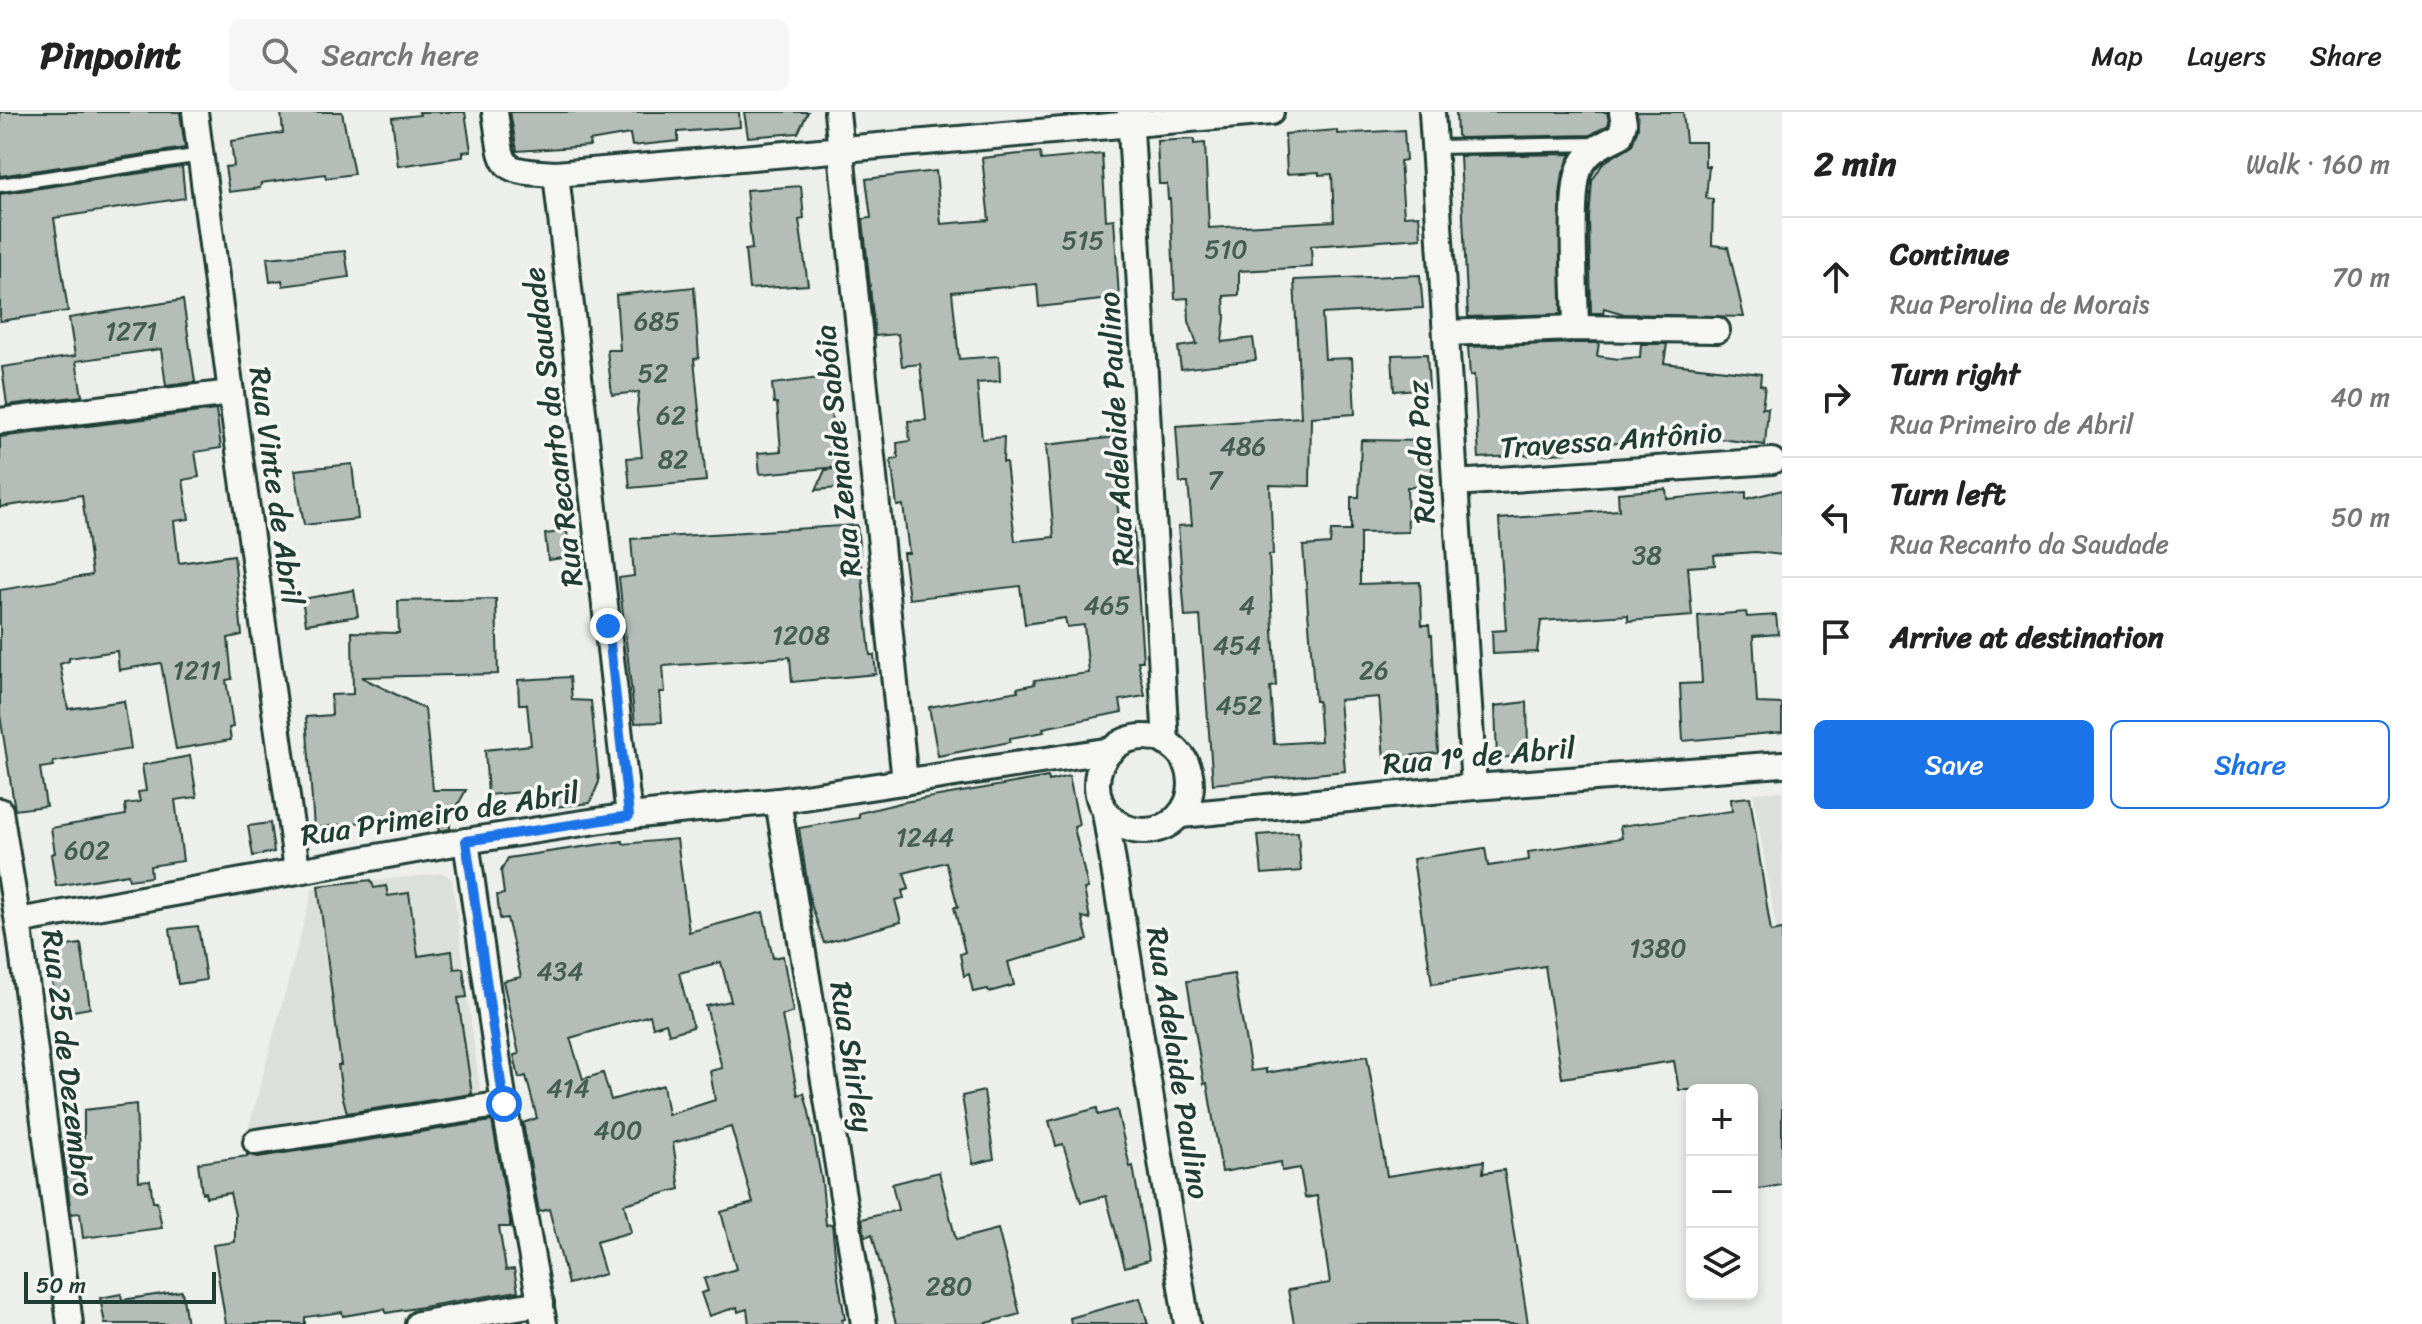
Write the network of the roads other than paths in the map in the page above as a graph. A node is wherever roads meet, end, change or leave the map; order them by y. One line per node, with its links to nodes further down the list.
1 (195, 112): 11 (street, Rua Vinte de Abril)
2 (495, 112): 12 (street)
3 (837, 112): 10 (street, Rua Zenaide Sabóia)
4 (1271, 112): 7 (street)
5 (1432, 112): 9 (street, Rua da Paz)
6 (1622, 112): 8 (street)
7 (1131, 118): 10 (street); 21 (street, Rua Adelaide Paulino)
8 (1602, 144): 9 (lane); 14 (street)
9 (1435, 147): 16 (street, Rua da Paz)
10 (839, 149): 12 (street); 24 (street, Rua Zenaide Sabóia)
11 (201, 155): 13 (lane); 17 (street, Rua Vinte de Abril)
12 (556, 174): 30 (street, Rua Recanto da Saudade)
13 (0, 185)
14 (1576, 328): 15 (street); 16 (street)
15 (1717, 330)
16 (1446, 333): 20 (street, Rua da Paz)
17 (231, 393): 18 (street); 32 (street, Rua Vinte de Abril)
18 (0, 421)
19 (1772, 461): 20 (street, Travessa Antônio)
20 (1455, 483): 25 (street, Rua da Paz)
21 (1166, 743): 22 (street); 29 (street)
22 (1112, 750): 24 (street, Rua Primeiro de Abril); 28 (street)
23 (1782, 764): 25 (street, Rua 1º de Abril)
24 (905, 782): 26 (street, Rua Primeiro de Abril)
25 (1474, 787): 29 (street, Rua 1º de Abril)
26 (778, 801): 30 (street, Rua Primeiro de Abril); 39 (street, Rua Shirley)
27 (0, 811): 33 (street, Rua 25 de Dezembro)
28 (1105, 812): 29 (street); 40 (street, Rua Adelaide Paulino)
29 (1181, 815)
30 (629, 816): 31 (street, Rua Primeiro de Abril)
31 (466, 841): 32 (street, Rua Primeiro de Abril); 34 (street)
32 (297, 869): 33 (street, Rua Primeiro de Abril)
33 (18, 921): 37 (street, Rua 25 de Dezembro)
34 (504, 1104): 35 (street); 36 (street)
35 (256, 1142)
36 (542, 1314): 38 (street)
37 (70, 1324)
38 (418, 1324)
39 (864, 1324)
40 (1187, 1324)

